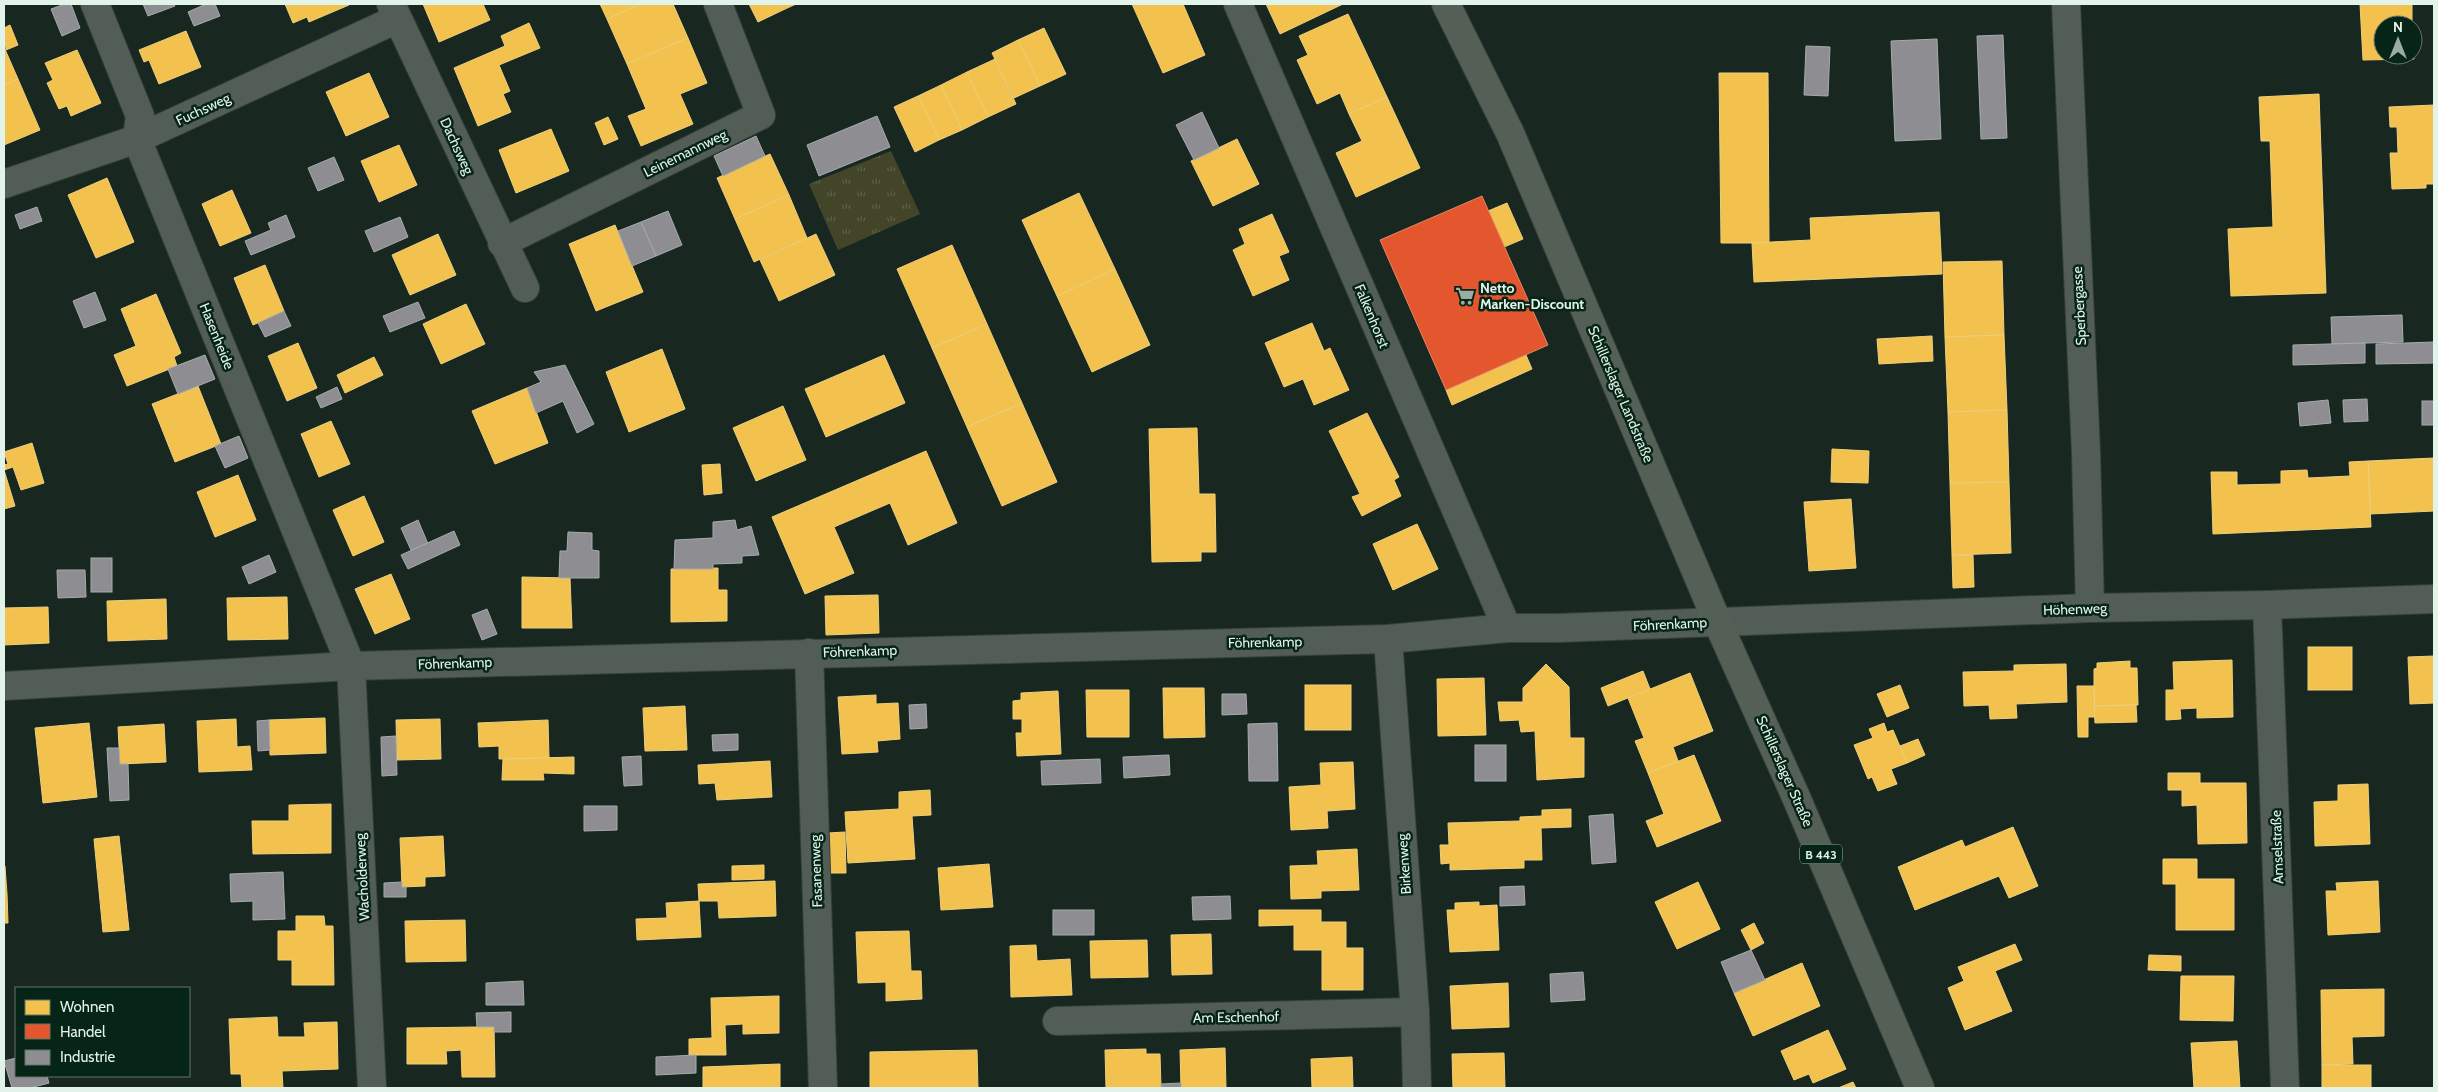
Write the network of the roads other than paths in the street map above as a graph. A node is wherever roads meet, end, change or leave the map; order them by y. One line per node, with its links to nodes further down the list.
1 (95, 4): 7 (street, Hasenheide)
2 (718, 4): 9 (street, Leinemannweg)
3 (1238, 4): 15 (street, Falkenhorst)
4 (1446, 4): 14 (main road, Schillerslager Landstraße / B 443)
5 (2066, 4): 13 (street, Sperbergasse)
6 (394, 12): 7 (street, Fuchsweg); 9 (street, Dachsweg)
7 (137, 139): 8 (street, Fuchsweg); 18 (street, Hasenheide)
8 (4, 184)
9 (502, 243): 10 (street, Dachsweg)
10 (525, 288)
11 (2434, 599): 12 (street, Höhenweg)
12 (2268, 605): 13 (street, Höhenweg); 26 (street, Amselstraße)
13 (2090, 608): 14 (street, Höhenweg)
14 (1717, 621): 15 (street, Föhrenkamp); 25 (main road, Schillerslager Straße / B 443)
15 (1507, 628): 16 (street, Föhrenkamp)
16 (1388, 639): 17 (street, Föhrenkamp); 20 (street, Birkenweg)
17 (809, 653): 18 (street, Föhrenkamp); 23 (street, Fasanenweg)
18 (351, 666): 19 (street, Föhrenkamp); 22 (street, Wacholderweg)
19 (4, 686)
20 (1415, 1012): 21 (street, Am Eschenhof); 24 (street, Birkenweg)
21 (1058, 1021)
22 (372, 1088)
23 (824, 1088)
24 (1417, 1088)
25 (1920, 1088)
26 (2285, 1088)

